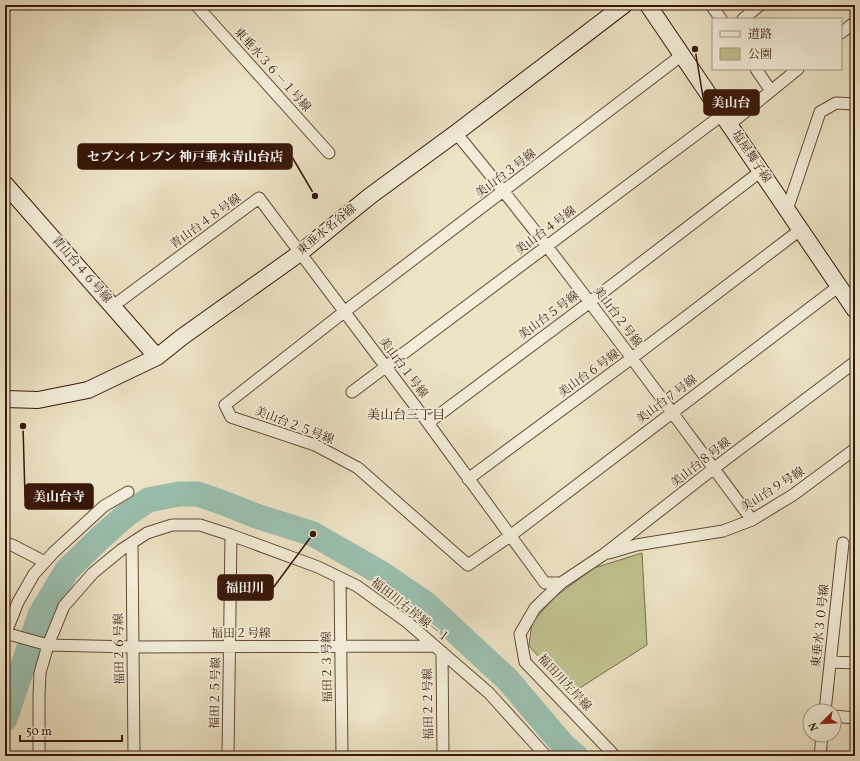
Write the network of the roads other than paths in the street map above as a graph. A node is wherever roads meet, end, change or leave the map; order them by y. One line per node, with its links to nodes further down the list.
1 (196, 5): 17 (street, 東垂水３６－１号線)
2 (624, 5): 16 (street, 東垂水名谷線)
3 (648, 5): 10 (street, 塩屋舞子線)
4 (711, 5): 6 (street)
5 (760, 5): 7 (street)
6 (720, 18)
7 (745, 18)
8 (855, 22): 9 (street)
9 (842, 32)
10 (682, 55): 15 (street, 塩屋舞子線); 20 (street, 美山台３号線)
11 (757, 70): 13 (street)
12 (797, 70): 13 (street, 美山台４号線)
13 (771, 91): 15 (street, 美山台４号線)
14 (855, 104): 21 (street)
15 (726, 120): 18 (street, 塩屋舞子線); 23 (street, 美山台４号線)
16 (456, 133): 20 (street, 美山台２号線); 24 (street, 東垂水名谷線)
17 (329, 153)
18 (761, 171): 21 (street, 塩屋舞子線); 26 (street, 美山台５号線)
19 (5, 184): 27 (street, 青山台４６号線)
20 (505, 191): 23 (street, 美山台２号線); 29 (street, 美山台３号線)
21 (787, 210): 22 (street, 塩屋舞子線)
22 (800, 230): 25 (street, 塩屋舞子線); 31 (street, 美山台６号線)
23 (547, 246): 26 (street, 美山台２号線); 33 (street, 美山台４号線)
24 (300, 252): 27 (street, 青山台４８号線); 29 (street, 美山台１号線); 30 (street, 東垂水名谷線)
25 (839, 286): 28 (street, 塩屋舞子線); 36 (street, 美山台７号線)
26 (590, 302): 31 (street, 美山台２号線); 37 (street, 美山台５号線)
27 (113, 306): 30 (street, 青山台４６号線)
28 (855, 310)
29 (344, 312): 33 (street, 美山台１号線); 44 (street, 美山台２５号線)
30 (158, 357): 35 (street, 東垂水名谷線)
31 (632, 358): 36 (street, 美山台２号線); 40 (street, 美山台６号線)
32 (855, 362): 39 (street, 美山台８号線)
33 (386, 367): 34 (street, 美山台４号線); 37 (street, 美山台１号線)
34 (352, 392)
35 (5, 399)
36 (672, 413): 39 (street, 美山台２号線); 44 (street, 美山台７号線)
37 (428, 423): 40 (street, 美山台１号線)
38 (855, 449): 42 (street, 美山台９号線)
39 (713, 469): 42 (street, 美山台２号線); 48 (street, 美山台８号線)
40 (468, 479): 44 (street, 美山台１号線)
41 (128, 492): 49 (street)
42 (752, 520): 48 (street, 美山台９号線)
43 (231, 535): 46 (street, 福田川右岸線－１); 50 (street, 福田川右岸線－１); 56 (street, 福田２５号線)
44 (510, 536): 51 (street, 美山台１号線)
45 (5, 543): 49 (street)
46 (132, 543): 53 (street, 福田川右岸線－１); 55 (street, 福田２６号線)
47 (843, 543): 58 (street, 東垂水３０号線)
48 (603, 555): 51 (street, 美山台８号線)
49 (45, 562): 52 (street)
50 (340, 578): 54 (street, 福田２３号線); 57 (street, 福田川右岸線－１)
51 (561, 583): 72 (street, 福田川左岸線)
52 (5, 634): 53 (street, 福田２号線)
53 (48, 645): 55 (street, 福田２号線); 65 (street, 福田川右岸線－１)
54 (341, 646): 56 (street, 福田２号線); 57 (street, 福田２号線); 68 (street, 福田２３号線)
55 (133, 647): 56 (street, 福田２号線); 66 (street, 福田２６号線)
56 (230, 647): 67 (street, 福田２５号線)
57 (438, 648): 64 (street, 福田川右岸線－１); 69 (street, 福田２２号線)
58 (831, 662): 59 (street); 60 (street, 東垂水３０号線)
59 (855, 663)
60 (826, 703)
61 (842, 717): 62 (street)
62 (855, 718)
63 (821, 743): 73 (street)
64 (534, 744): 70 (street); 71 (street, 福田川右岸線－１)
65 (39, 756)
66 (134, 756)
67 (228, 756)
68 (342, 756)
69 (443, 756)
70 (534, 756)
71 (546, 756)
72 (615, 756)
73 (820, 756)

